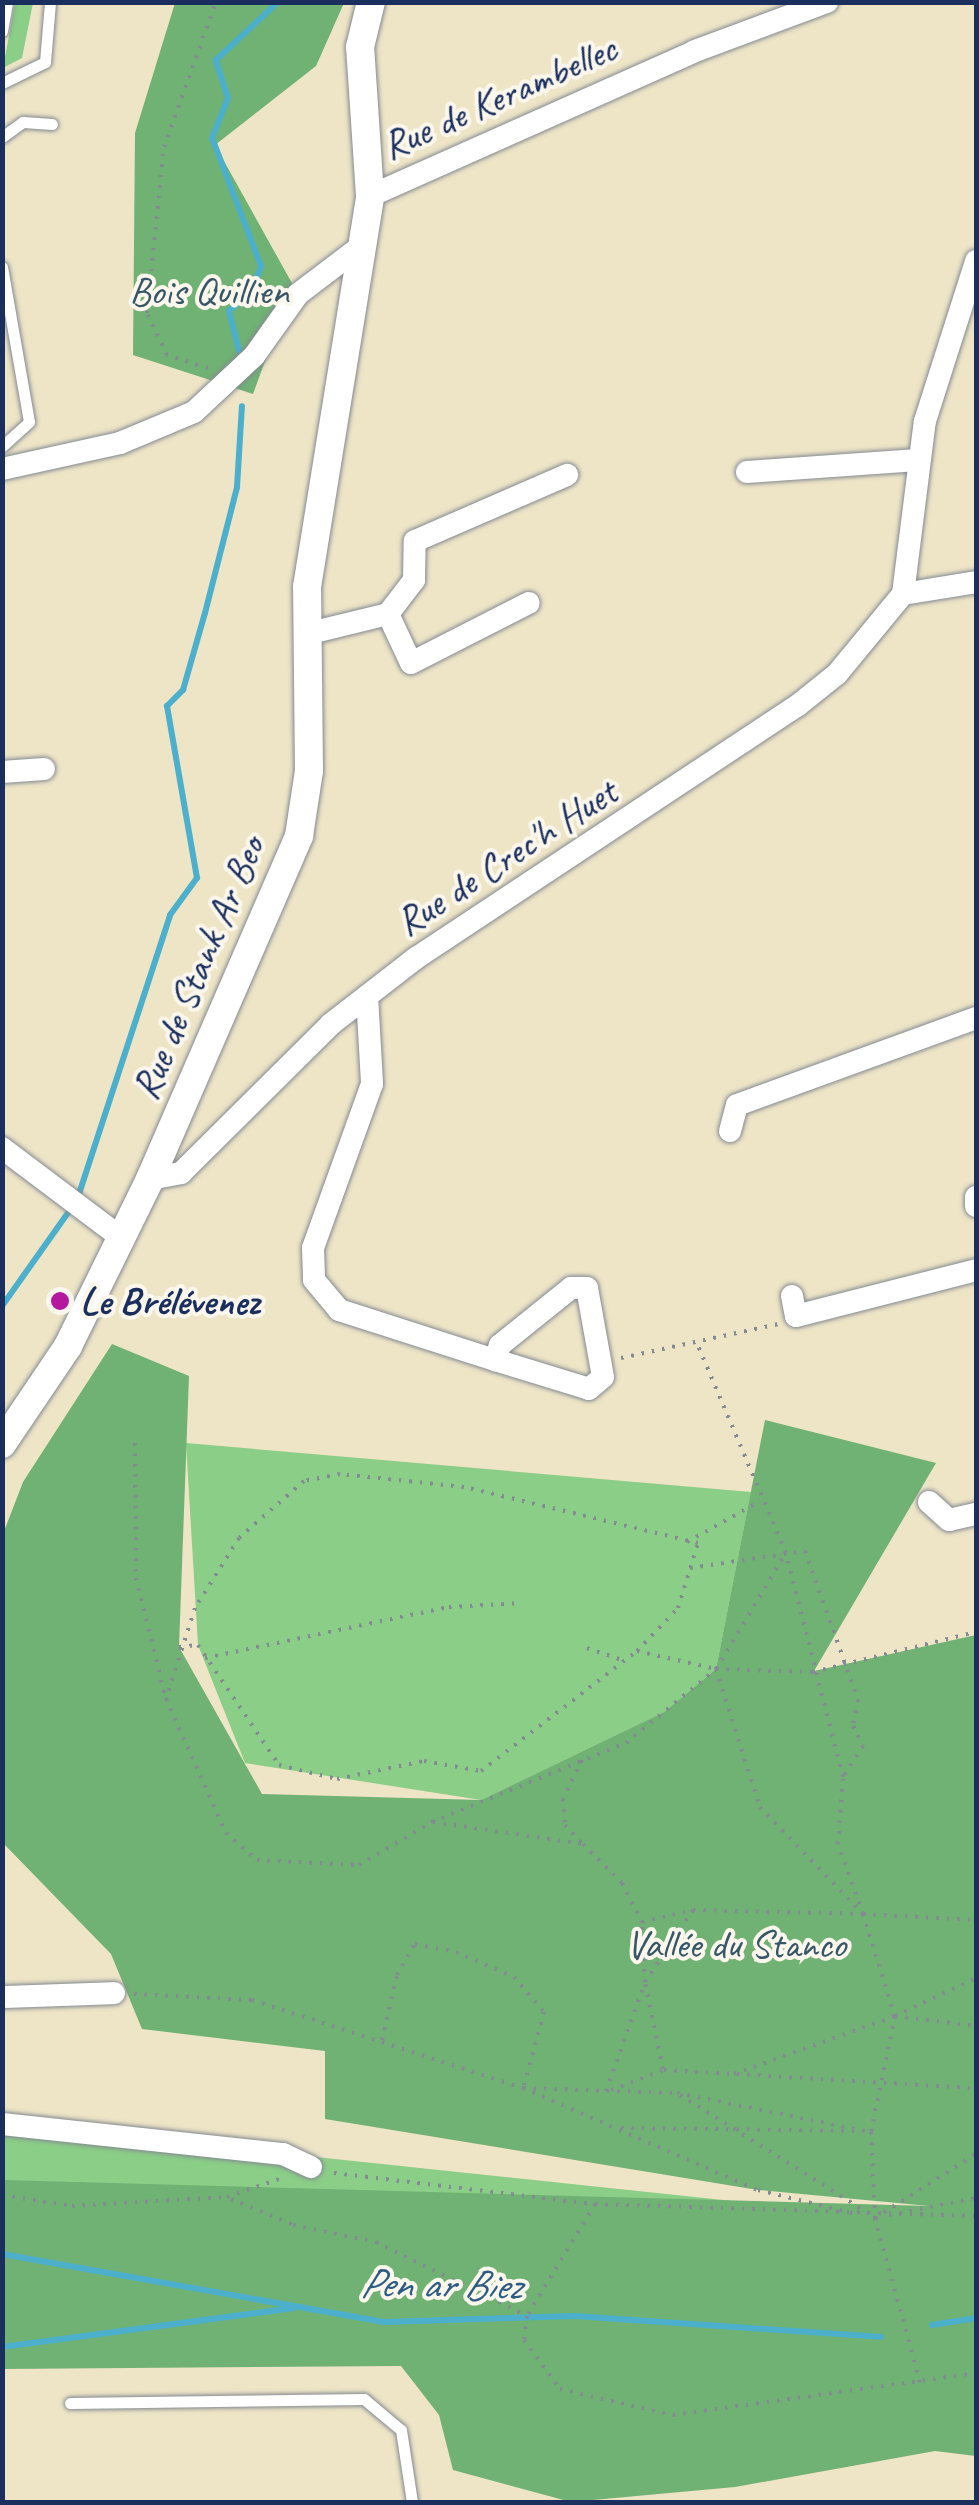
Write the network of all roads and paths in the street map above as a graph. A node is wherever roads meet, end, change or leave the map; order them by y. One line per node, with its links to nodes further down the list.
1 (7, 2): 6 (lane)
2 (50, 2): 7 (lane)
3 (216, 2): 14 (path)
4 (371, 2): 10 (street, Rue de Stank Ar Beo)
5 (827, 2): 10 (street, Rue de Kerambellec)
6 (2, 31)
7 (2, 83)
8 (52, 124): 9 (lane)
9 (2, 137)
10 (370, 196): 11 (street, Rue de Stank Ar Beo)
11 (360, 247): 14 (street); 24 (street, Rue de Stank Ar Beo)
12 (976, 261): 16 (street)
13 (2, 267): 15 (lane)
14 (232, 376): 17 (street)
15 (2, 446)
16 (918, 460): 18 (street); 21 (street)
17 (2, 470)
18 (747, 472)
19 (567, 475): 23 (street)
20 (976, 582): 21 (street)
21 (903, 594): 27 (street, Rue de Crec'h Huet)
22 (528, 603): 23 (street)
23 (388, 614): 24 (street)
24 (306, 634): 31 (street, Rue de Stank Ar Beo)
25 (44, 768): 26 (street)
26 (2, 772)
27 (368, 996): 31 (street, Rue de Crec'h Huet); 38 (street)
28 (976, 1018): 29 (street)
29 (730, 1130)
30 (2, 1148): 34 (street)
31 (150, 1179): 34 (street, Rue de Stank Ar Beo)
32 (976, 1197): 33 (street)
33 (976, 1206)
34 (120, 1237): 40 (street, Rue de Stank Ar Beo)
35 (976, 1270): 36 (street)
36 (794, 1306): 37 (path)
37 (697, 1343): 39 (path); 42 (path)
38 (495, 1360): 39 (street); 39 (street)
39 (602, 1362)
40 (2, 1444)
41 (135, 1444): 58 (path)
42 (760, 1500): 45 (path); 46 (path)
43 (929, 1502): 44 (street)
44 (976, 1514)
45 (687, 1542): 47 (path); 50 (path)
46 (786, 1553): 47 (path); 55 (path); 56 (path); 57 (path)
47 (690, 1568): 52 (path)
48 (522, 1603): 53 (path)
49 (976, 1632): 56 (path)
50 (179, 1647): 53 (path); 58 (path)
51 (587, 1648): 54 (path)
52 (637, 1651): 54 (path); 55 (path)
53 (205, 1658): 54 (path)
54 (624, 1660)
55 (716, 1669): 57 (path); 59 (path); 64 (path)
56 (848, 1670): 57 (path); 60 (path)
57 (813, 1672): 60 (path)
58 (166, 1700): 61 (path)
59 (582, 1760): 61 (path); 62 (path)
60 (843, 1777): 64 (path)
61 (432, 1822): 62 (path)
62 (583, 1844): 66 (path)
63 (693, 1910): 64 (path); 66 (path); 68 (path)
64 (863, 1914): 65 (path); 71 (path)
65 (976, 1920)
66 (642, 1922): 68 (path)
67 (976, 1978): 71 (path)
68 (646, 1982): 74 (path); 79 (path)
69 (114, 1993): 70 (street); 73 (path)
70 (2, 1996)
71 (895, 2016): 72 (path); 75 (path); 78 (path)
72 (976, 2026)
73 (382, 2040): 76 (path); 76 (path)
74 (664, 2070): 75 (path); 79 (path)
75 (734, 2074): 78 (path)
76 (523, 2088): 79 (path); 83 (path)
77 (976, 2088): 78 (path)
78 (878, 2089): 84 (path)
79 (606, 2091): 80 (path)
80 (678, 2093): 82 (path); 84 (path)
81 (2, 2124): 86 (street)
82 (741, 2127): 83 (path); 84 (path); 92 (path)
83 (615, 2128): 92 (path)
84 (871, 2132): 92 (path)
85 (976, 2154): 92 (path)
86 (311, 2167): 88 (path); 90 (path)
87 (2, 2195): 88 (path)
88 (227, 2197): 93 (path)
89 (976, 2198): 92 (path)
90 (596, 2204): 92 (path); 93 (path)
91 (976, 2216): 92 (path)
92 (875, 2218): 95 (path)
93 (526, 2318): 95 (path)
94 (976, 2372): 95 (path)
95 (920, 2382)
96 (70, 2404): 97 (lane)
97 (412, 2502)

